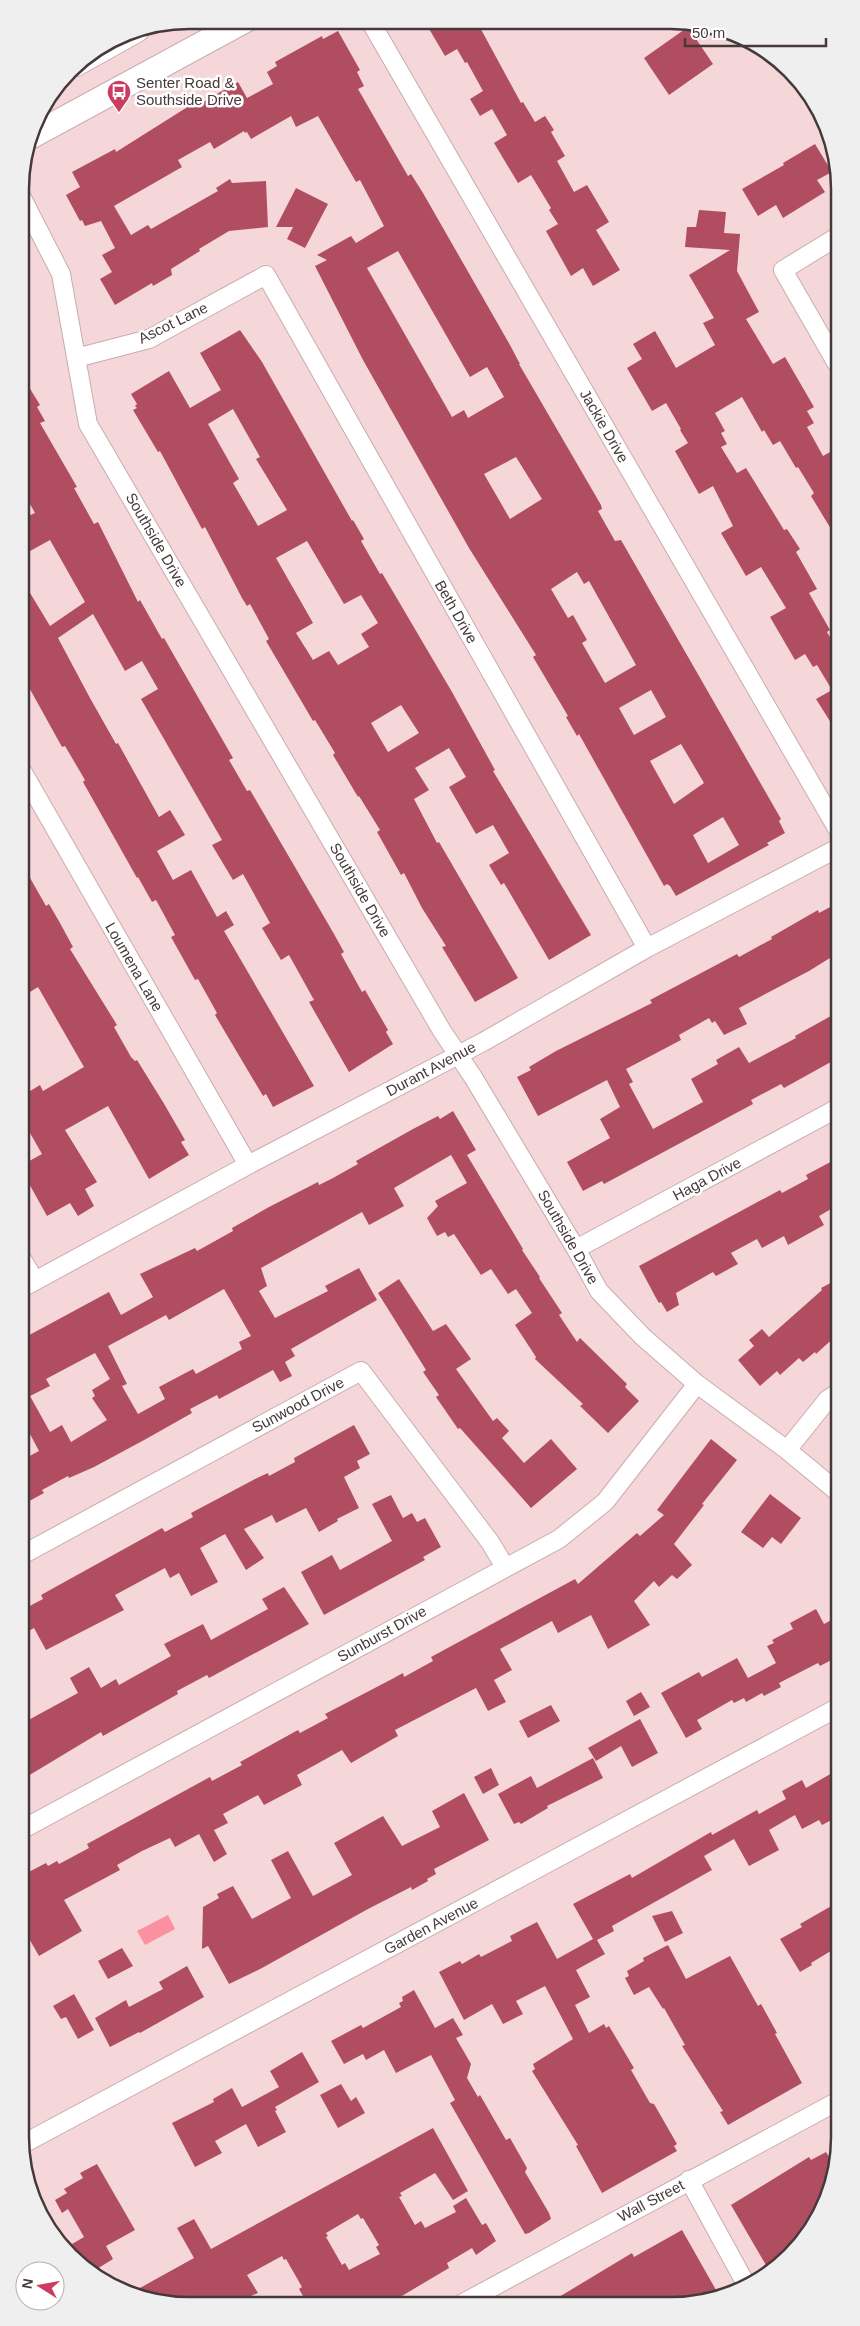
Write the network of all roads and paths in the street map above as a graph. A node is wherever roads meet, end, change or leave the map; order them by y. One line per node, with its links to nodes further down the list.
1 (229, 29): 3 (main road)
2 (375, 29): 10 (street, Jackie Drive)
3 (40, 132)
4 (29, 212): 8 (street, Southside Drive)
5 (831, 241): 7 (street)
6 (266, 275): 8 (street, Ascot Lane); 12 (street, Beth Drive)
7 (831, 354)
8 (76, 358): 13 (street, Southside Drive)
9 (29, 783): 15 (street, Loumena Lane)
10 (831, 818)
11 (831, 852): 12 (street, Durant Avenue)
12 (647, 948): 13 (street, Durant Avenue)
13 (458, 1055): 15 (street, Durant Avenue); 16 (street, Southside Drive)
14 (831, 1112): 16 (street, Haga Drive)
15 (248, 1165): 17 (street, Durant Avenue)
16 (576, 1249): 18 (street, Southside Drive)
17 (29, 1284)
18 (697, 1384): 20 (street, Southside Drive); 23 (street, Sunburst Drive)
19 (831, 1397): 20 (street)
20 (787, 1450): 21 (street, Southside Drive)
21 (831, 1486)
22 (29, 1550): 23 (street, Sunwood Drive)
23 (505, 1567): 25 (street, Sunburst Drive)
24 (831, 1711): 27 (street, Garden Avenue)
25 (29, 1826)
26 (831, 2105): 28 (street, Wall Street)
27 (29, 2141)
28 (689, 2180): 29 (street); 30 (street, Wall Street)
29 (743, 2280)
30 (474, 2297)

